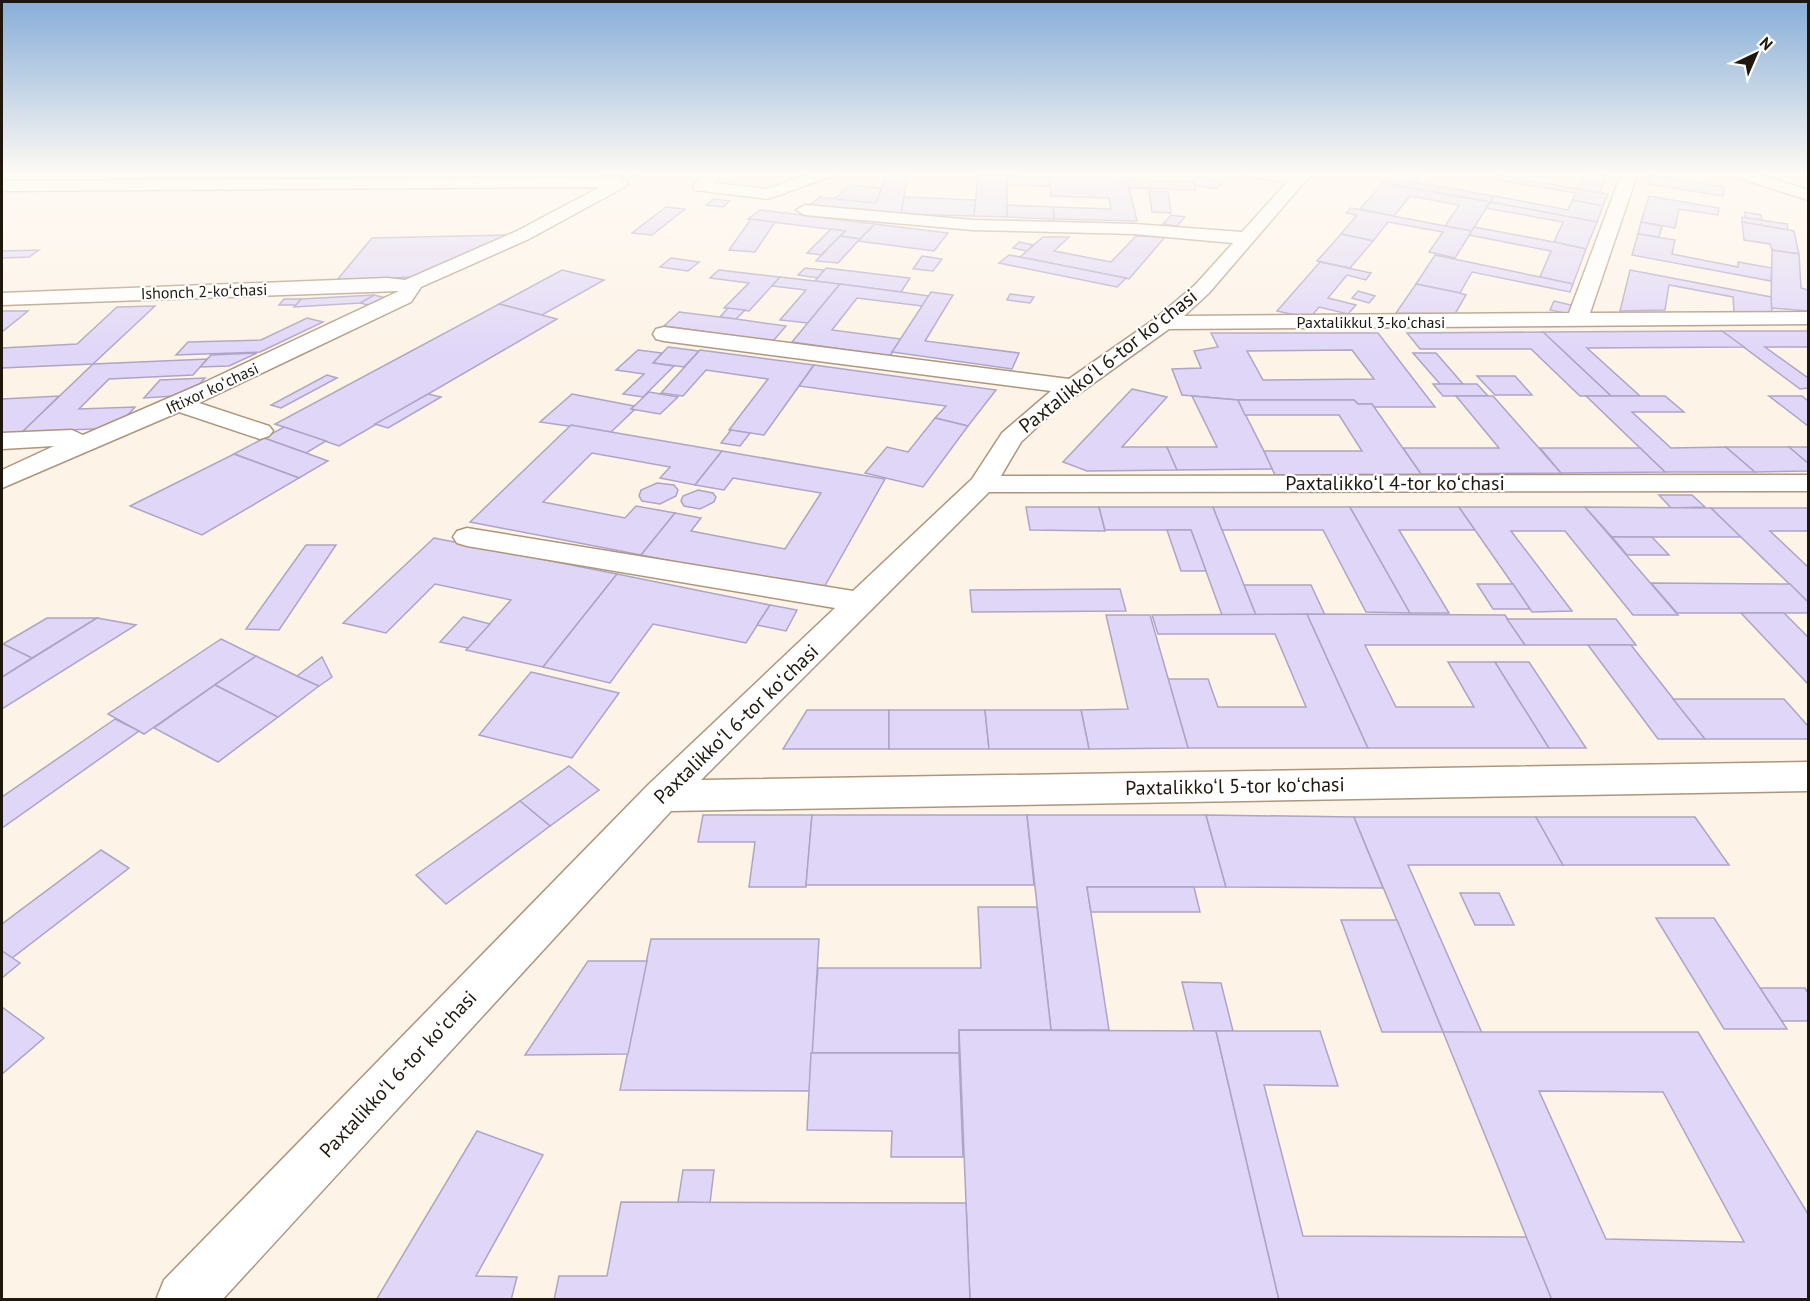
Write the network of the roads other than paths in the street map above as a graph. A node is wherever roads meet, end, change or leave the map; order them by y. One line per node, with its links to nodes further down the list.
1 (527, 233): 6 (street)
2 (1180, 233): 5 (street)
3 (1250, 233): 5 (street, Paxtalikkoʻl 6-tor koʻchasi)
4 (1608, 233): 9 (street)
5 (1245, 238): 10 (street, Paxtalikkoʻl 6-tor koʻchasi)
6 (407, 286): 7 (street, Ishonch 2-koʻchasi); 13 (street, Iftixor koʻchasi)
7 (2, 299)
8 (1809, 318): 9 (street, Paxtalikkul 3-koʻchasi)
9 (1577, 321): 10 (street, Paxtalikkul 3-koʻchasi)
10 (1164, 323): 12 (street, Paxtalikkoʻl 6-tor koʻchasi)
11 (664, 334): 12 (street)
12 (1075, 387): 19 (street, Paxtalikkoʻl 6-tor koʻchasi)
13 (177, 404): 14 (street); 15 (street, Iftixor koʻchasi)
14 (260, 431)
15 (103, 437): 16 (street); 17 (street, Iftixor koʻchasi)
16 (2, 441)
17 (2, 480)
18 (1809, 483): 19 (street, Paxtalikkoʻl 4-tor koʻchasi)
19 (982, 484): 21 (street, Paxtalikkoʻl 6-tor koʻchasi)
20 (467, 537): 21 (street)
21 (860, 602): 23 (street, Paxtalikkoʻl 6-tor koʻchasi)
22 (1809, 777): 23 (street, Paxtalikkoʻl 5-tor koʻchasi)
23 (661, 796): 24 (street, Paxtalikkoʻl 6-tor koʻchasi)
24 (184, 1299)

